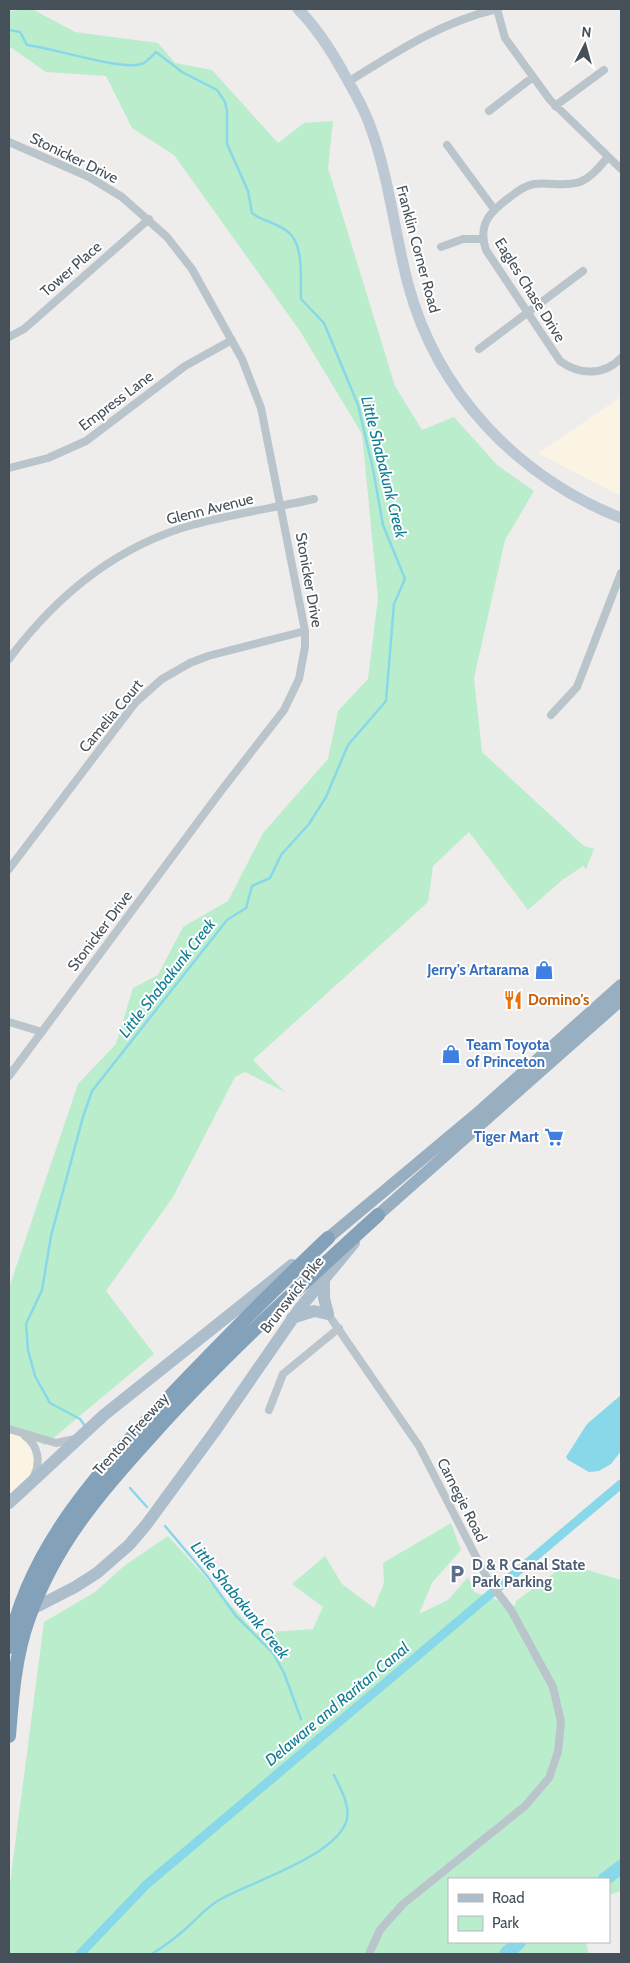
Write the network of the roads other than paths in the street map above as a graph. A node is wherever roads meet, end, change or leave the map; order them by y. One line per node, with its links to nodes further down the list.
1 (298, 9): 5 (main road, Franklin Corner Road)
2 (497, 9): 4 (street); 5 (street)
3 (604, 70): 6 (street)
4 (533, 77): 6 (street); 7 (street)
5 (348, 82): 25 (main road, Franklin Corner Road)
6 (555, 106): 10 (street)
7 (489, 111)
8 (9, 142): 13 (street, Stonicker Drive)
9 (447, 145): 12 (street)
10 (608, 157): 11 (street); 12 (street)
11 (621, 169)
12 (494, 209): 14 (street, Eagles Chase Drive)
13 (149, 219): 18 (street, Tower Place); 19 (street, Stonicker Drive)
14 (483, 239): 15 (street); 17 (street, Eagles Chase Drive)
15 (441, 247)
16 (582, 272): 17 (street)
17 (528, 312): 20 (street); 21 (street, Eagles Chase Drive)
18 (9, 337)
19 (232, 340): 22 (street, Empress Lane); 24 (street, Stonicker Drive)
20 (479, 348)
21 (621, 358)
22 (9, 468)
23 (314, 499): 24 (street, Glenn Avenue)
24 (282, 506): 27 (street, Stonicker Drive); 28 (street, Glenn Avenue)
25 (621, 518)
26 (621, 573): 29 (street)
27 (305, 630): 30 (street, Camelia Court); 34 (street, Stonicker Drive)
28 (9, 658)
29 (551, 715)
30 (9, 869)
31 (621, 985): 37 (highway, Brunswick Pike)
32 (621, 1000): 36 (highway, Brunswick Pike)
33 (9, 1022): 34 (street)
34 (42, 1032): 35 (street, Stonicker Drive)
35 (9, 1076)
36 (378, 1215): 38 (main road, Brunswick Pike); 49 (highway, Trenton Freeway)
37 (328, 1238): 45 (main road, Brunswick Pike); 49 (highway, Trenton Freeway)
38 (324, 1278): 39 (main road); 40 (main road, Brunswick Pike)
39 (328, 1314): 40 (main road); 41 (street, Carnegie Road)
40 (292, 1318): 48 (main road, Brunswick Pike)
41 (339, 1328): 42 (street); 51 (street, Carnegie Road)
42 (269, 1410)
43 (9, 1429): 44 (street)
44 (21, 1433): 45 (street); 46 (street)
45 (81, 1436): 46 (main road, Brunswick Pike)
46 (31, 1481): 47 (main road, Brunswick Pike)
47 (9, 1503)
48 (9, 1620)
49 (14, 1650): 50 (highway, Trenton Freeway)
50 (9, 1736)
51 (369, 1954)

